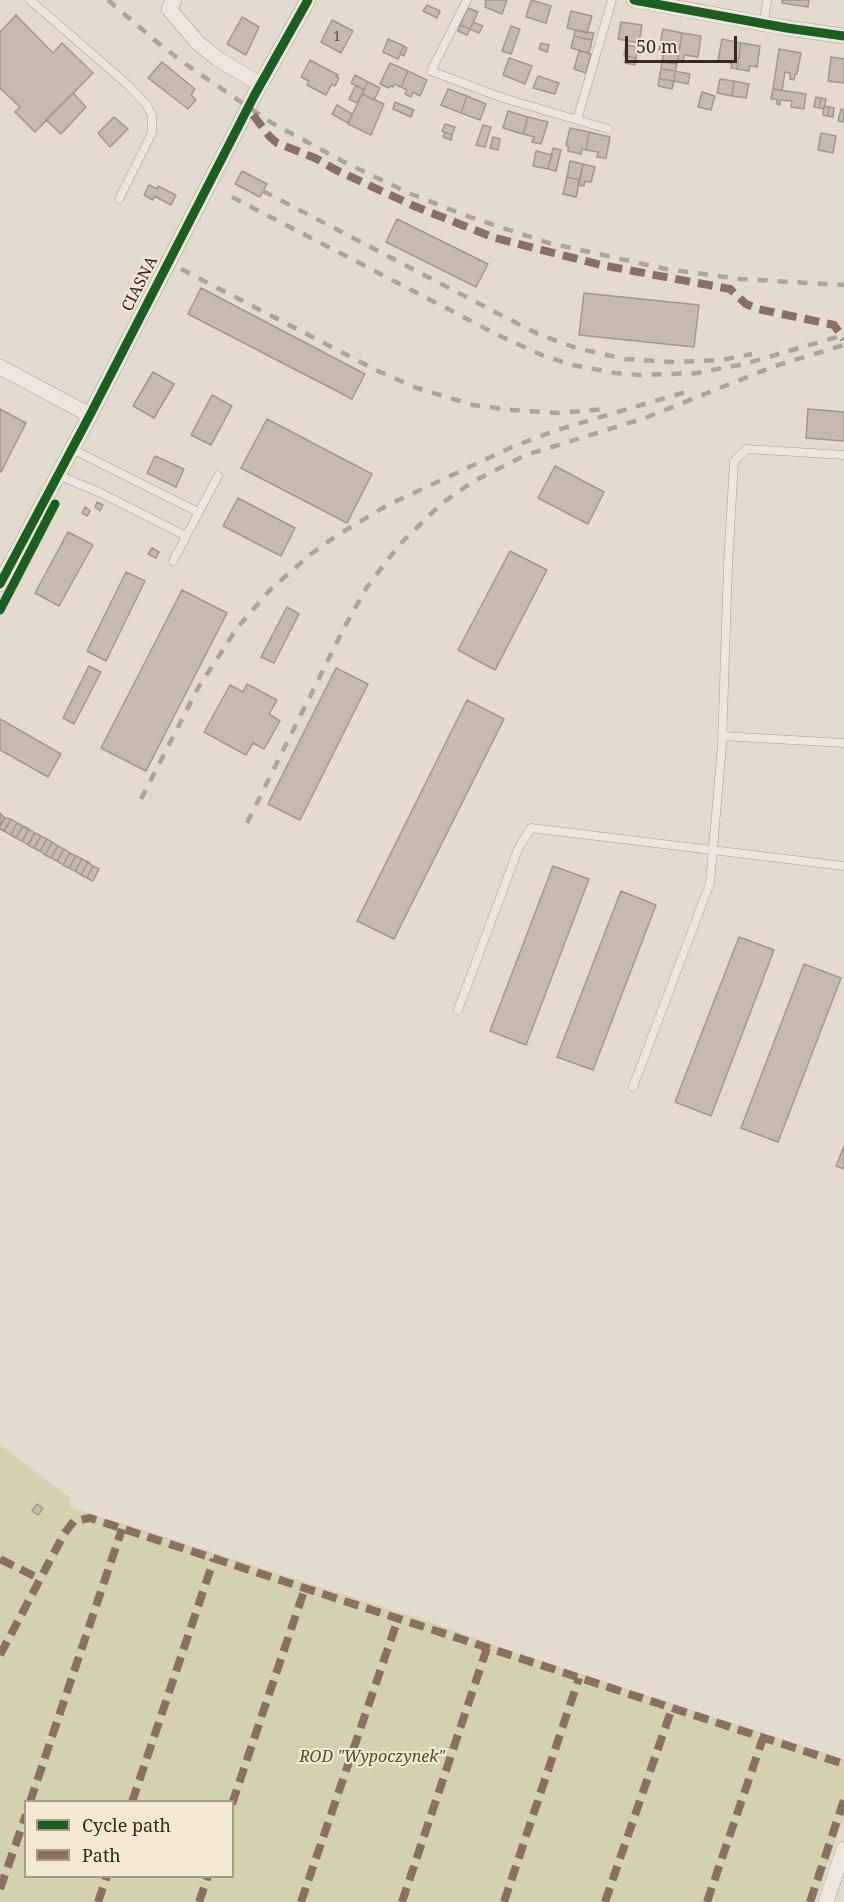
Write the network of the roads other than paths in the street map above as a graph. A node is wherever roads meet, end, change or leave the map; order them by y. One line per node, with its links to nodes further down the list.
1 (30, 0): 13 (lane)
2 (174, 0): 10 (street)
3 (308, 0): 10 (street, CIASNA)
4 (467, 0): 11 (lane)
5 (612, 0): 11 (lane)
6 (634, 0): 8 (street)
7 (767, 0): 8 (lane)
8 (764, 23): 9 (street)
9 (844, 36)
10 (260, 84): 15 (street, CIASNA)
11 (577, 120): 12 (lane)
12 (608, 129)
13 (119, 200)
14 (0, 367): 15 (street)
15 (90, 415): 16 (street, CIASNA)
16 (72, 449): 18 (street, CIASNA); 20 (lane)
17 (844, 455): 24 (lane)
18 (58, 475): 21 (lane); 23 (street, CIASNA)
19 (218, 476): 20 (lane)
20 (198, 512): 21 (lane)
21 (186, 536): 22 (lane)
22 (173, 561)
23 (0, 584)
24 (722, 736): 25 (lane); 26 (lane)
25 (844, 743)
26 (714, 850): 27 (lane); 28 (lane); 29 (lane)
27 (844, 866)
28 (458, 1010)
29 (633, 1087)
30 (844, 1850): 31 (street)
31 (839, 1879): 32 (street)
32 (826, 1902)

